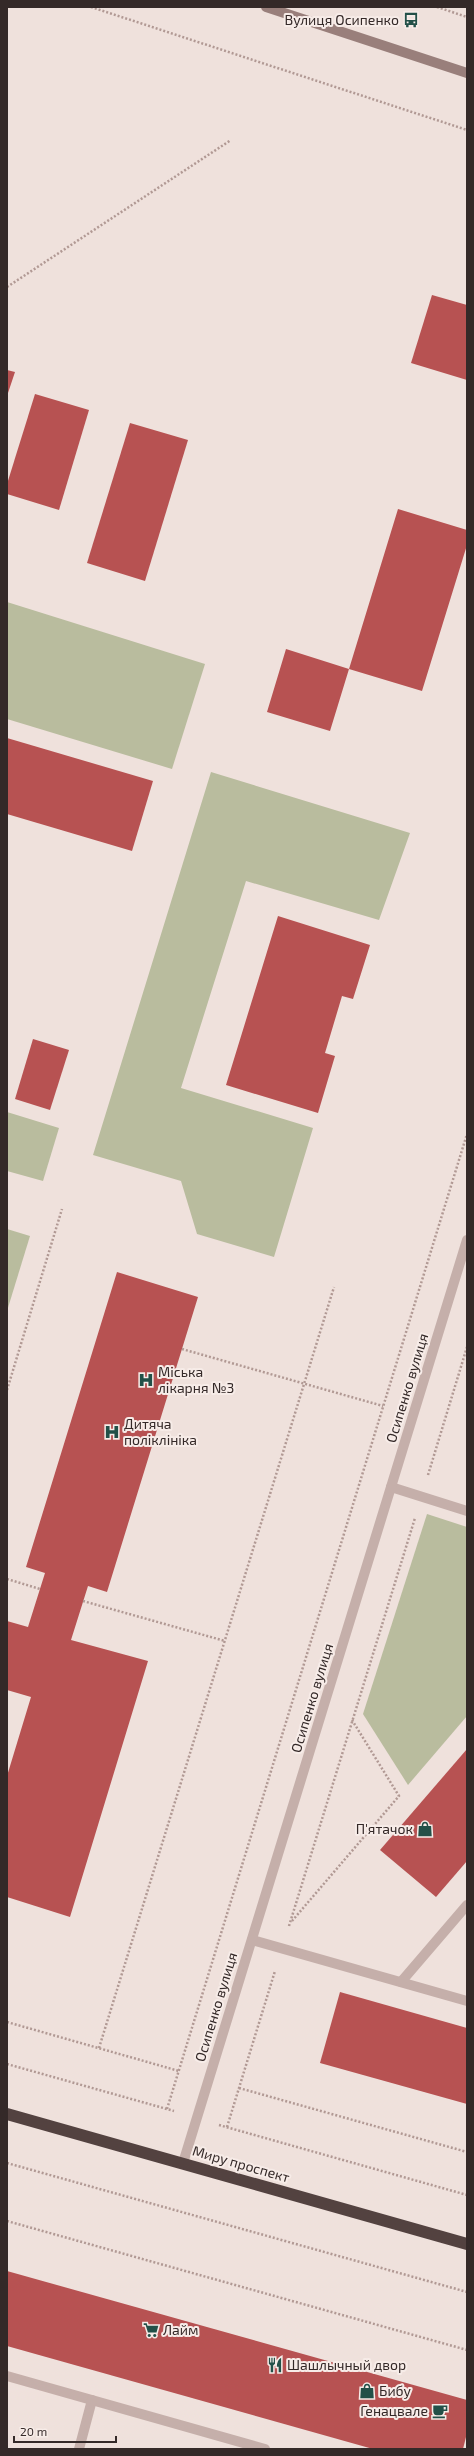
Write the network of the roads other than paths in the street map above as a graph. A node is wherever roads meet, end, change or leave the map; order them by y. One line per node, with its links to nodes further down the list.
1 (266, 7): 2 (street)
2 (467, 73)
3 (467, 1240): 4 (street, Осипенко вулиця)
4 (391, 1487): 5 (street); 7 (street, Осипенко вулиця)
5 (467, 1511)
6 (467, 1905): 8 (street)
7 (252, 1940): 8 (street); 11 (street, Осипенко вулиця)
8 (401, 1982): 9 (street)
9 (467, 2001)
10 (7, 2114): 11 (highway, Миру проспект)
11 (183, 2164): 12 (highway, Миру проспект)
12 (467, 2244)
13 (7, 2376): 14 (street)
14 (92, 2400): 15 (street); 16 (street)
15 (79, 2449)
16 (265, 2449)

